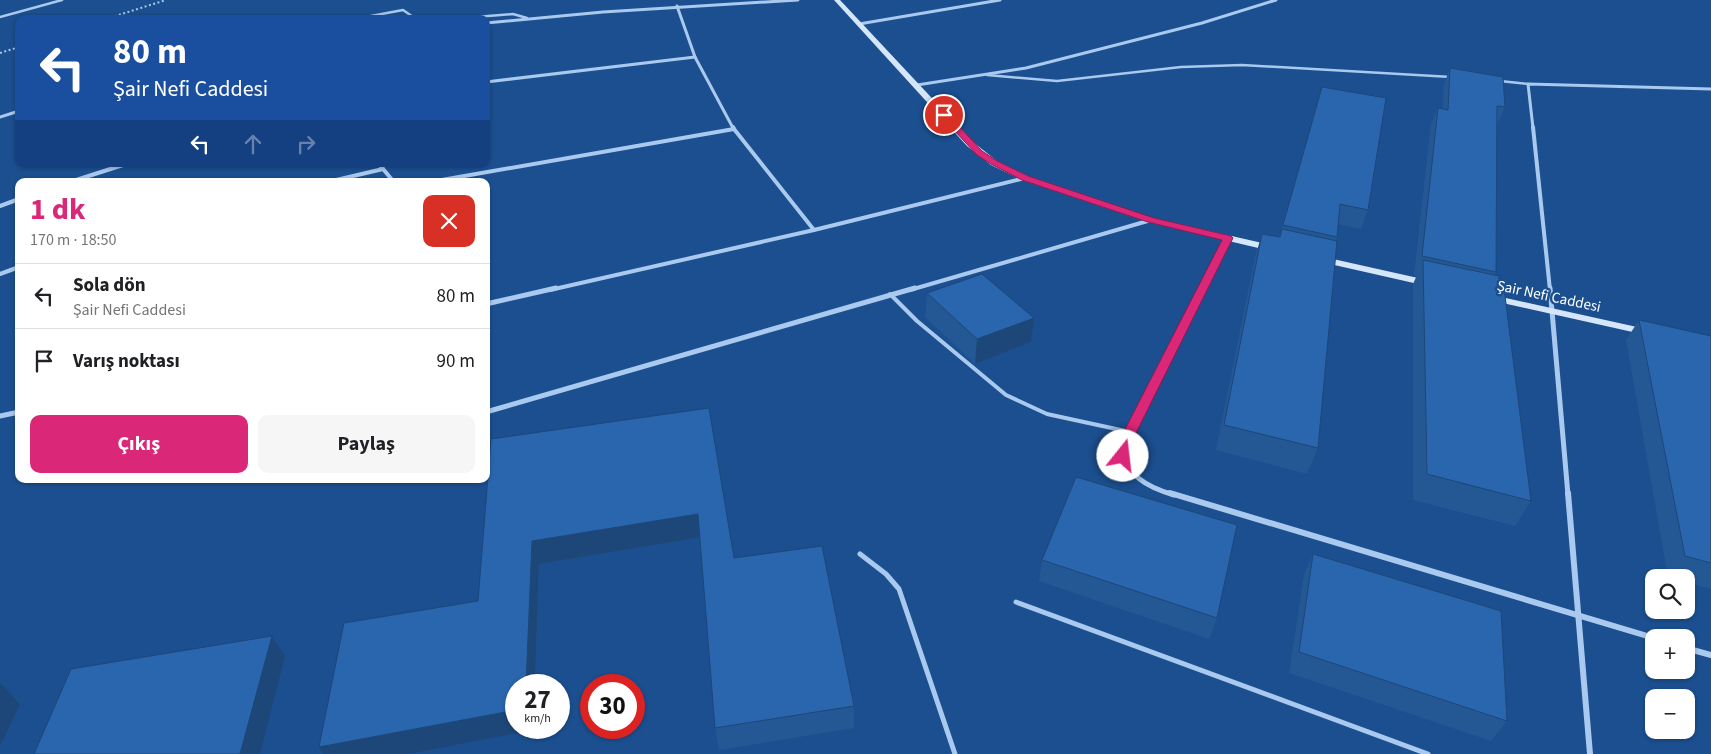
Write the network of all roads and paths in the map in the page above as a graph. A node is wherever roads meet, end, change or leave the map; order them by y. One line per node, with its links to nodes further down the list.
1 (62, 0): 12 (lane)
2 (166, 0): 8 (path)
3 (798, 0): 7 (street)
4 (837, 0): 15 (street)
5 (1000, 0): 15 (street)
6 (1276, 0): 19 (street)
7 (677, 6): 13 (street); 18 (street)
8 (119, 15)
9 (377, 15): 10 (lane)
10 (411, 15)
11 (490, 16): 13 (lane)
12 (0, 17)
13 (527, 18): 14 (street)
14 (490, 23)
15 (859, 24): 24 (street)
16 (15, 48): 17 (path)
17 (0, 53)
18 (694, 57): 22 (street); 28 (street)
19 (987, 75): 20 (lane); 24 (street)
20 (1456, 78)
21 (1492, 81): 23 (lane)
22 (490, 82)
23 (1528, 84): 25 (street); 49 (street)
24 (917, 85): 35 (street)
25 (1711, 89)
26 (15, 112): 27 (street)
27 (0, 117)
28 (734, 129): 34 (street); 39 (street)
29 (117, 167): 31 (street)
30 (383, 169): 32 (street); 33 (street)
31 (82, 178)
32 (345, 178)
33 (390, 178)
34 (453, 178)
35 (1025, 178): 38 (street); 39 (street)
36 (15, 201): 37 (street)
37 (0, 206)
38 (1151, 220): 40 (street); 46 (street)
39 (814, 230): 48 (street)
40 (1228, 238): 41 (street); 54 (street)
41 (1275, 249)
42 (1314, 258): 45 (street)
43 (15, 268): 44 (street)
44 (0, 274)
45 (1438, 286)
46 (890, 294): 51 (street); 54 (lane)
47 (1485, 296): 49 (street, Şair Nefi Caddesi)
48 (490, 303)
49 (1552, 311): 50 (street, Şair Nefi Caddesi); 57 (street)
50 (1655, 334)
51 (490, 411)
52 (15, 413): 53 (street)
53 (0, 416)
54 (1130, 432): 57 (street)
55 (860, 554): 61 (lane)
56 (1016, 602): 62 (lane)
57 (1578, 615): 58 (street); 63 (street)
58 (1645, 635)
59 (1695, 651): 60 (street)
60 (1711, 655)
61 (955, 754)
62 (1428, 754)
63 (1590, 754)

